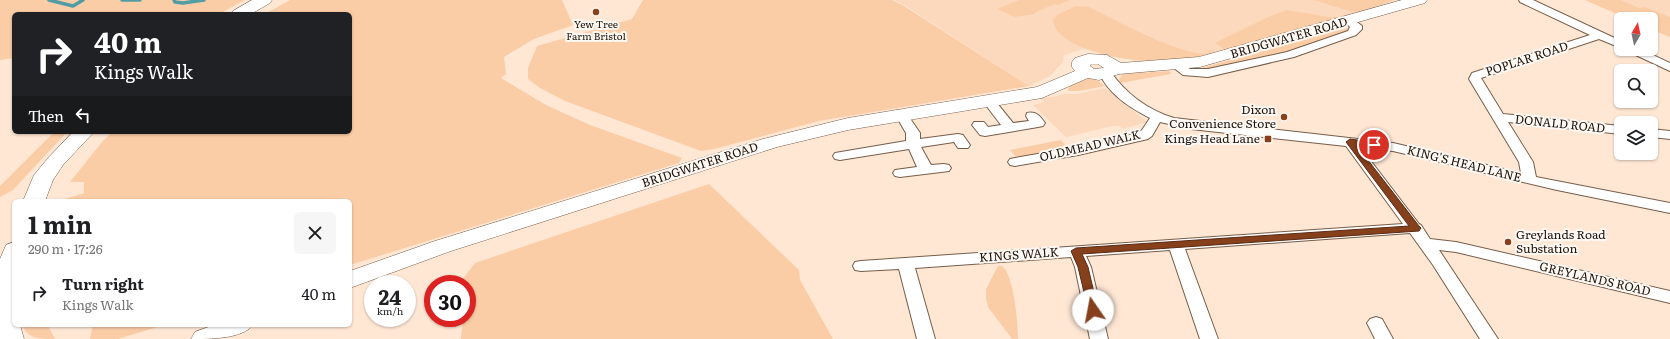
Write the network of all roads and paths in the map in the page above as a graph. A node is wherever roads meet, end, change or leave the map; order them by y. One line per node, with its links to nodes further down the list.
1 (264, 0): 4 (highway)
2 (1419, 0): 9 (highway, BRIDGWATER ROAD)
3 (1524, 0): 5 (street)
4 (243, 12)
5 (1600, 35): 6 (street); 14 (street, POPLAR ROAD)
6 (1614, 41)
7 (1646, 56): 8 (street)
8 (1670, 67)
9 (1109, 68): 10 (highway, BRIDGWATER ROAD); 13 (street, KING'S HEAD LANE)
10 (988, 100): 11 (highway, BRIDGWATER ROAD); 16 (street)
11 (901, 114): 22 (street); 41 (highway, BRIDGWATER ROAD)
12 (1032, 116): 16 (street)
13 (1157, 117): 21 (street, KING'S HEAD LANE); 25 (street, OLDMEAD WALK)
14 (1499, 117): 17 (street, DONALD ROAD); 29 (street, POPLAR ROAD)
15 (979, 125): 16 (street)
16 (1010, 128)
17 (1614, 129)
18 (82, 134): 30 (highway)
19 (1658, 134): 20 (street)
20 (1670, 135)
21 (1350, 142): 29 (street, KING'S HEAD LANE); 32 (street)
22 (913, 144): 23 (street); 24 (street); 27 (street)
23 (963, 145)
24 (840, 156)
25 (1015, 161)
26 (944, 168): 27 (street)
27 (926, 170): 28 (street)
28 (900, 173)
29 (1530, 180): 31 (street, KING'S HEAD LANE)
30 (35, 199)
31 (1670, 208)
32 (1416, 228): 33 (street); 35 (street, KINGS WALK)
33 (1426, 243): 42 (street, GREYLANDS ROAD); 53 (street)
34 (12, 244): 39 (highway)
35 (1176, 245): 36 (street, KINGS WALK); 51 (street)
36 (1076, 251): 38 (street, KINGS WALK); 50 (street)
37 (12, 258): 46 (highway)
38 (906, 263): 40 (street, KINGS WALK); 49 (street)
39 (0, 265)
40 (861, 266)
41 (352, 279)
42 (1670, 297)
43 (1376, 323): 52 (street)
44 (235, 327): 47 (highway)
45 (254, 327): 48 (highway)
46 (11, 339)
47 (204, 339)
48 (233, 339)
49 (926, 339)
50 (1099, 339)
51 (1209, 339)
52 (1384, 339)
53 (1489, 339)

